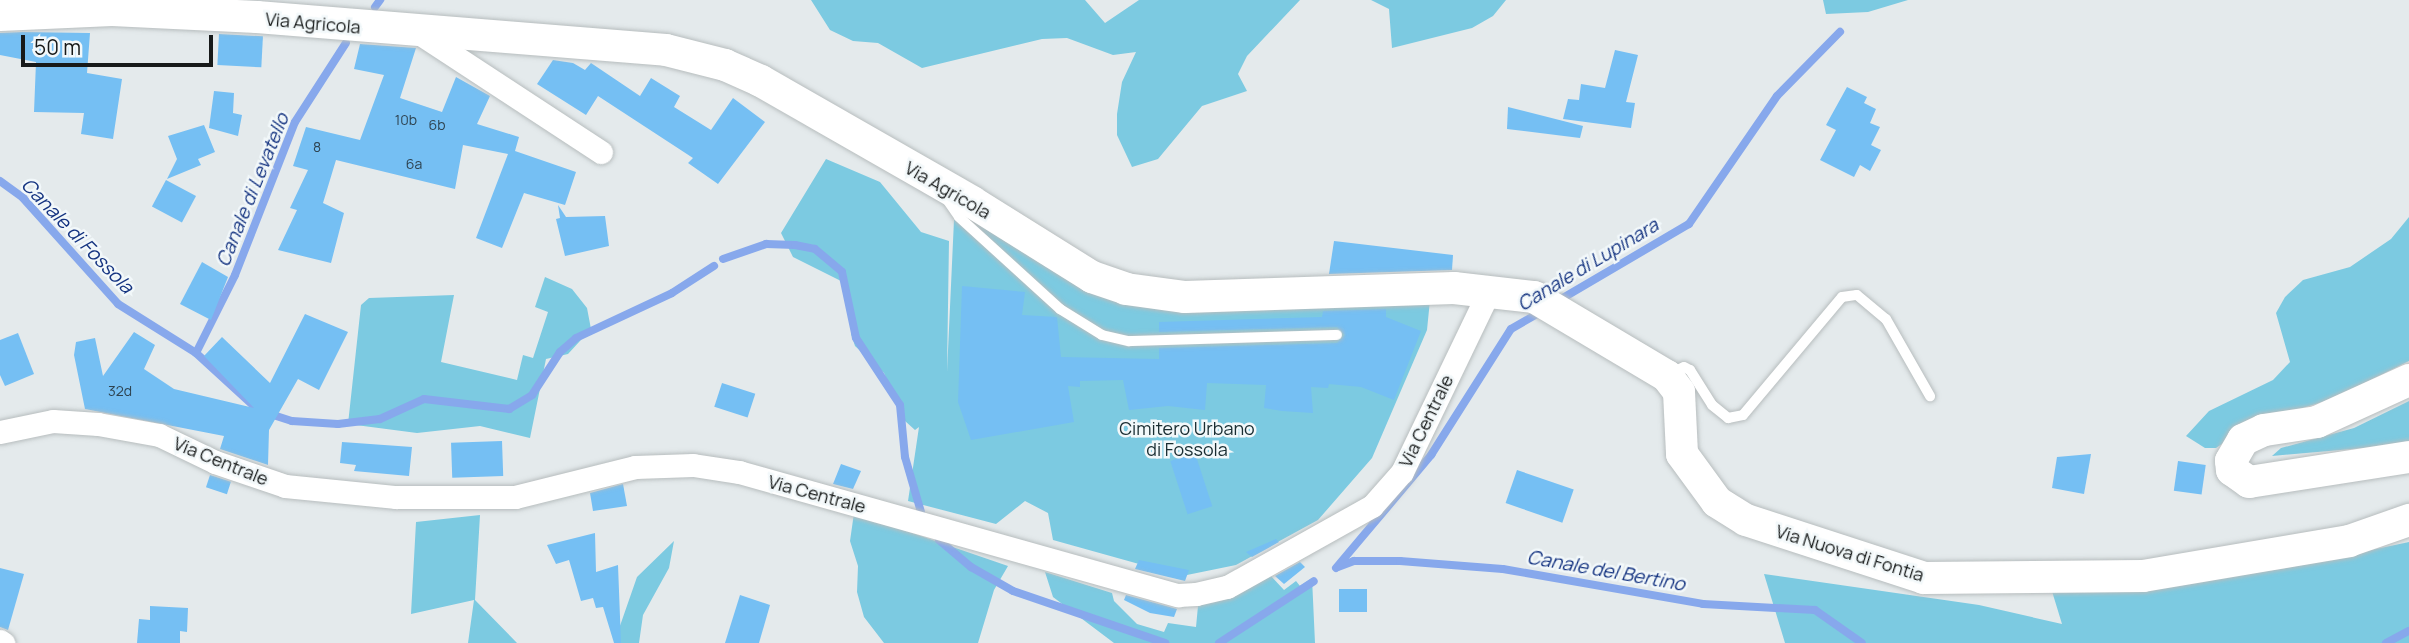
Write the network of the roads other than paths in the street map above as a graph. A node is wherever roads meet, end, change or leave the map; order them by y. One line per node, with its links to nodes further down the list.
1 (41, 5): 2 (street, Via Agricola); 3 (street, Via Agricola)
2 (0, 15)
3 (416, 31): 4 (street, Via Agricola); 5 (street, Via Agricola)
4 (601, 152)
5 (930, 180): 6 (street, Via Agricola); 7 (lane)
6 (1489, 291): 8 (street); 11 (street, Via Centrale)
7 (1337, 335)
8 (1667, 376): 10 (lane); 13 (street, Via Nuova di Fontia)
9 (2409, 380): 12 (street)
10 (1930, 396)
11 (0, 432)
12 (2409, 457)
13 (2409, 520)

